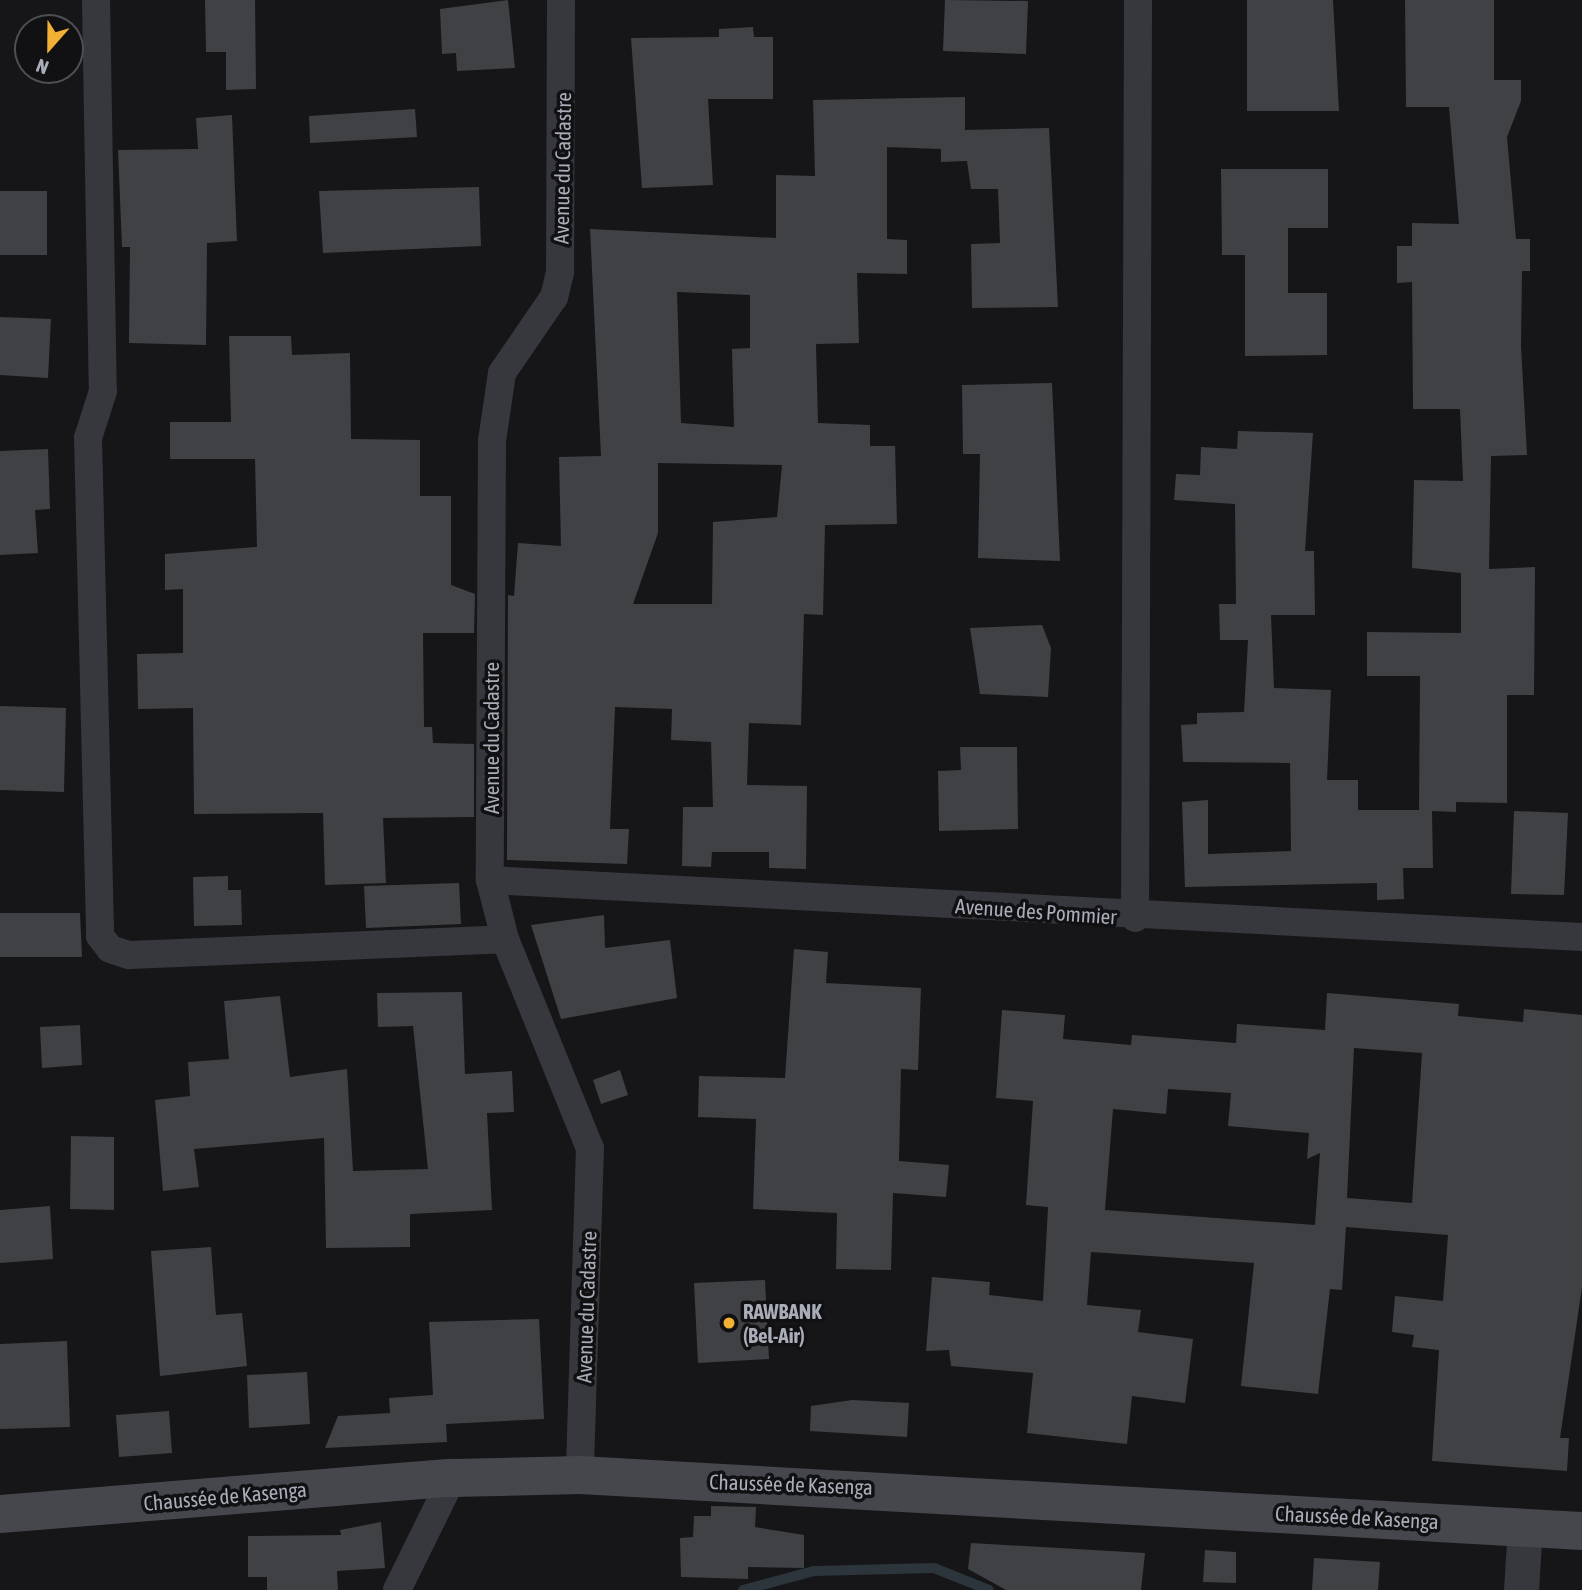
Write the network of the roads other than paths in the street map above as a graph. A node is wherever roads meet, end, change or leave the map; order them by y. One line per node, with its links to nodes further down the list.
1 (96, 0): 7 (street)
2 (561, 0): 4 (street, Avenue du Cadastre)
3 (1138, 0): 5 (street)
4 (490, 880): 5 (street, Avenue des Pommier); 7 (street, Avenue du Cadastre)
5 (1135, 918): 6 (street, Avenue des Pommier)
6 (1582, 937)
7 (505, 939): 8 (street, Avenue du Cadastre)
8 (580, 1475): 9 (main road, Chaussée de Kasenga); 11 (main road, Chaussée de Kasenga)
9 (452, 1478): 10 (main road, Chaussée de Kasenga); 13 (street)
10 (0, 1514)
11 (1525, 1527): 12 (main road, Chaussée de Kasenga); 14 (street)
12 (1582, 1531)
13 (397, 1590)
14 (1521, 1590)

